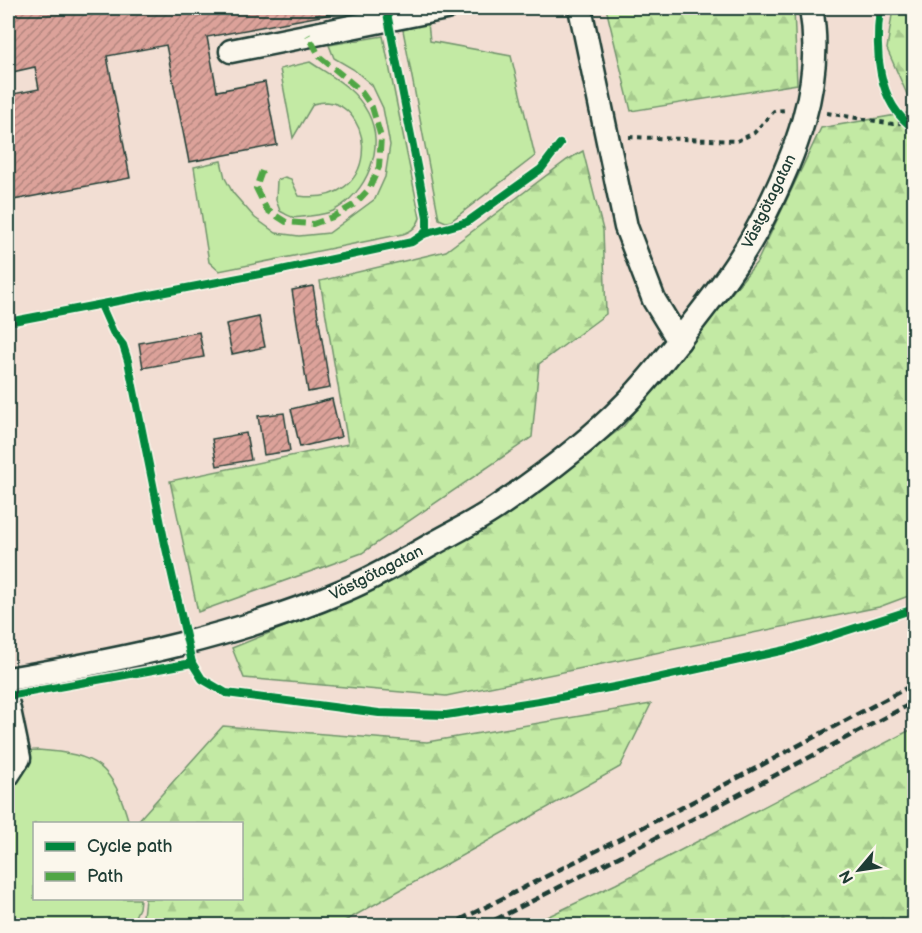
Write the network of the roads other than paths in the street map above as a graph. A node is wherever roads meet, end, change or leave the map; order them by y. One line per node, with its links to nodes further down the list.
1 (446, 8): 4 (street)
2 (580, 8): 5 (street)
3 (811, 8): 5 (street, Västgötagatan)
4 (231, 51)
5 (679, 341): 6 (street, Västgötagatan)
6 (8, 679)
7 (8, 705): 8 (street)
8 (8, 775)

